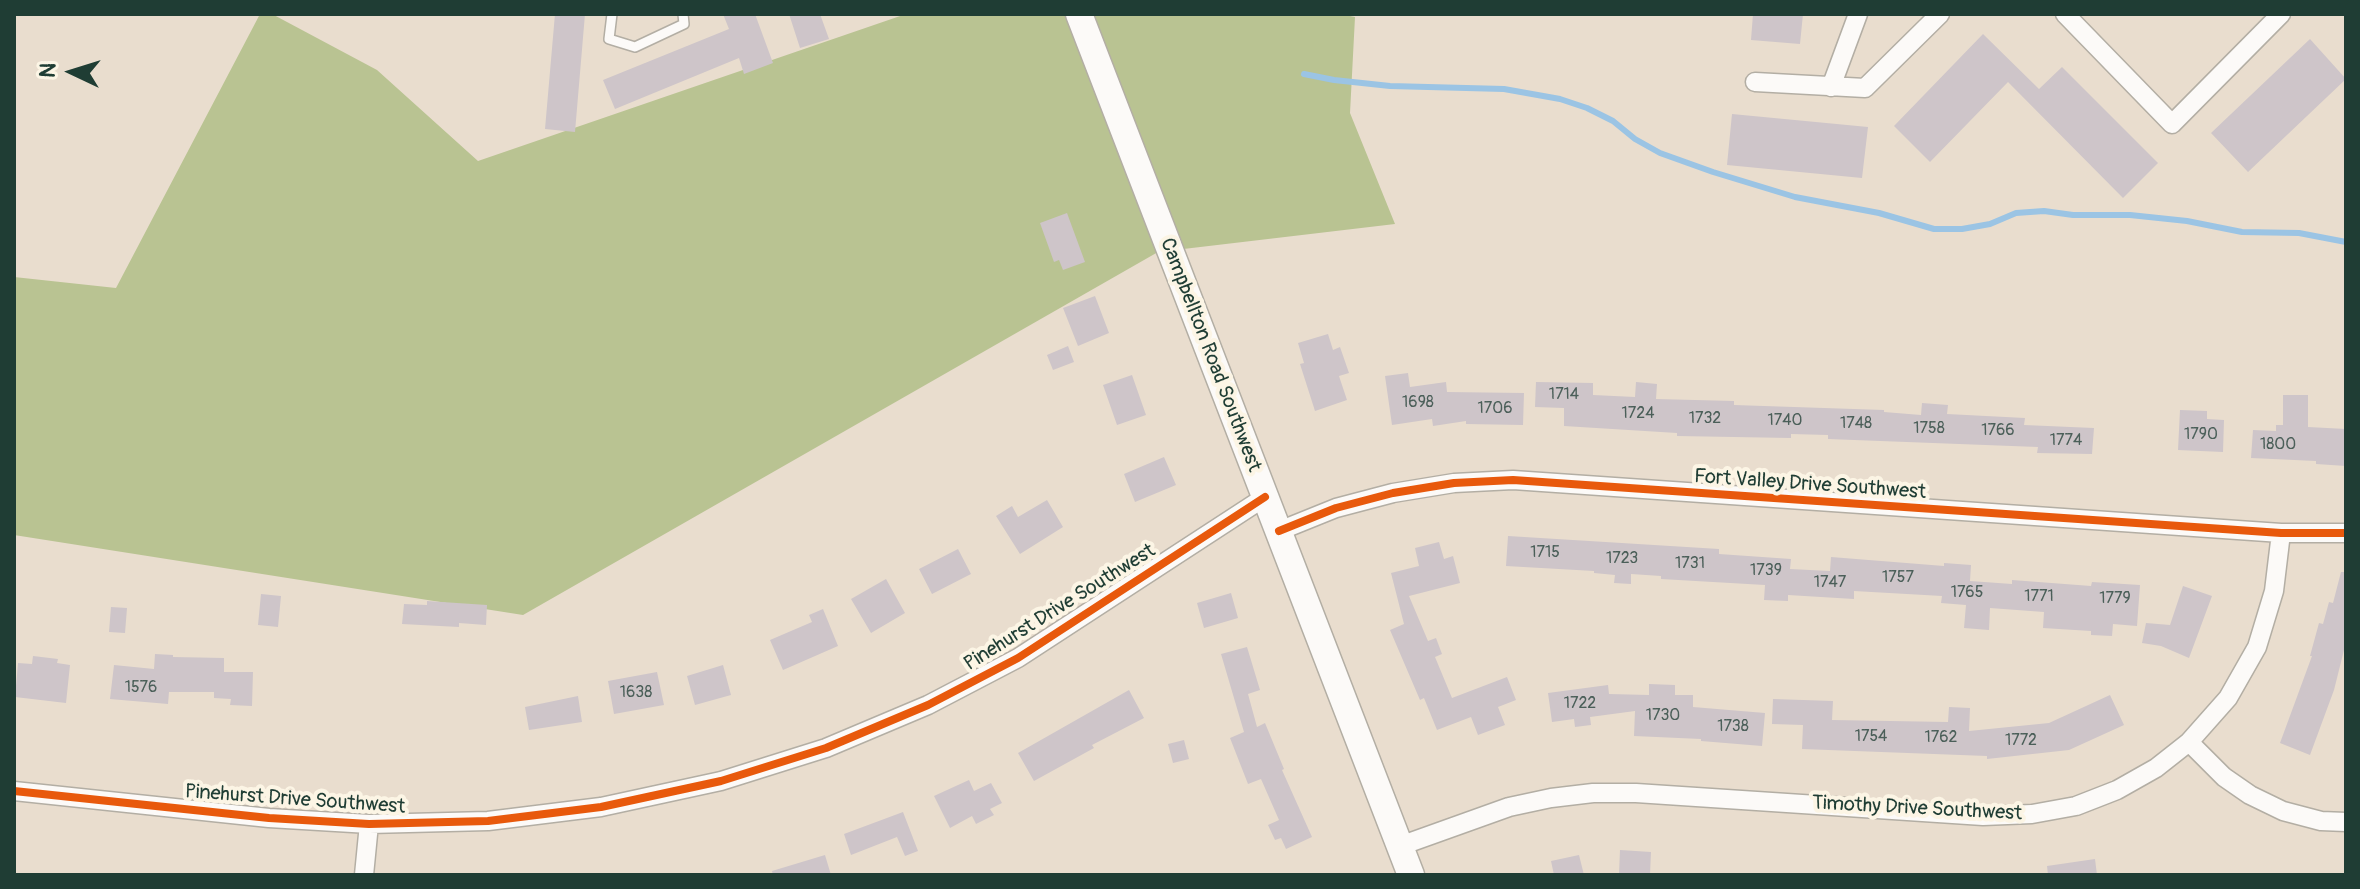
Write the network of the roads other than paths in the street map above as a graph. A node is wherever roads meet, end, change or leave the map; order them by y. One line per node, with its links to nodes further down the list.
1 (612, 14): 2 (lane)
2 (683, 14)
3 (1079, 14): 10 (main road, Campbellton Road Southwest)
4 (1858, 14): 9 (street)
5 (1940, 14): 9 (street)
6 (2065, 14): 7 (street)
7 (2281, 14)
8 (1755, 82): 9 (street)
9 (1831, 87)
10 (1265, 497): 11 (main road, Campbellton Road Southwest); 17 (street, Pinehurst Drive Southwest)
11 (1279, 531): 12 (street, Fort Valley Drive Southwest); 18 (main road, Campbellton Road Southwest)
12 (2281, 533): 13 (street, Fort Valley Drive Southwest); 14 (street, Timothy Drive Southwest)
13 (2346, 533)
14 (2189, 742): 16 (street); 18 (street, Timothy Drive Southwest)
15 (14, 791): 17 (street, Pinehurst Drive Southwest)
16 (2346, 822)
17 (369, 824): 19 (street)
18 (1400, 846): 20 (main road, Campbellton Road Southwest)
19 (364, 875)
20 (1411, 875)

